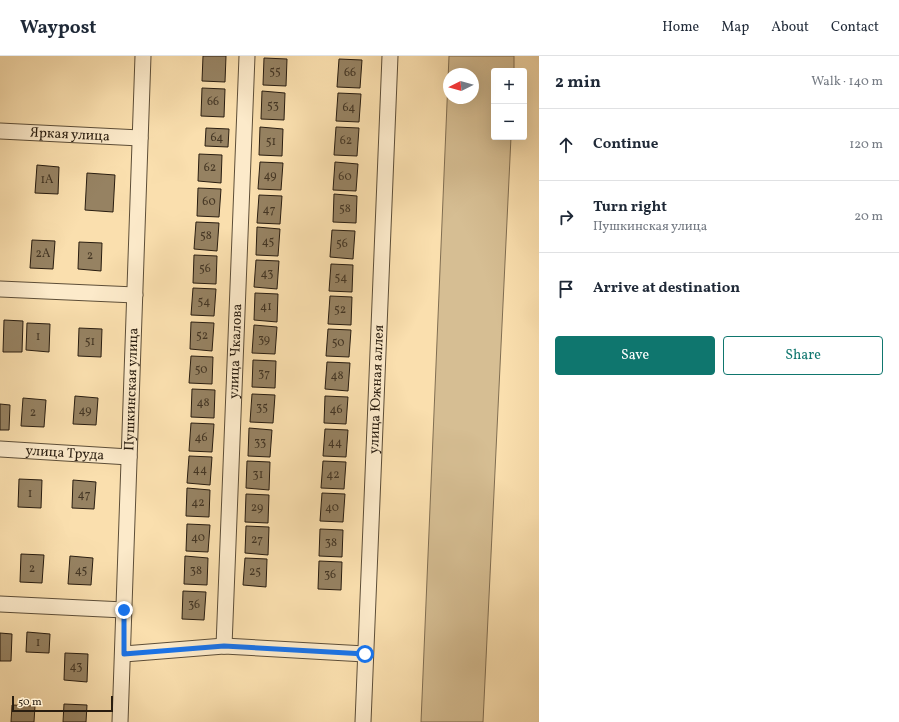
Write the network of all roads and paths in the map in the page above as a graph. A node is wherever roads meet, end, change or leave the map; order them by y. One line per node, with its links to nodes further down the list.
1 (143, 56): 5 (street, Пушкинская улица)
2 (247, 56): 12 (street, улица Чкалова)
3 (390, 56): 14 (street, улица Южная аллея)
4 (0, 132): 5 (street, Яркая улица)
5 (140, 138): 7 (street, Пушкинская улица)
6 (0, 289): 7 (street)
7 (135, 295): 9 (street, Пушкинская улица)
8 (0, 449): 9 (street, улица Труда)
9 (129, 457): 11 (street, Пушкинская улица)
10 (0, 604): 11 (street)
11 (124, 610): 13 (street, Пушкинская улица)
12 (224, 646): 13 (street); 14 (street)
13 (124, 654): 15 (street, Пушкинская улица)
14 (365, 654): 16 (street, улица Южная аллея)
15 (120, 722)
16 (363, 722)

